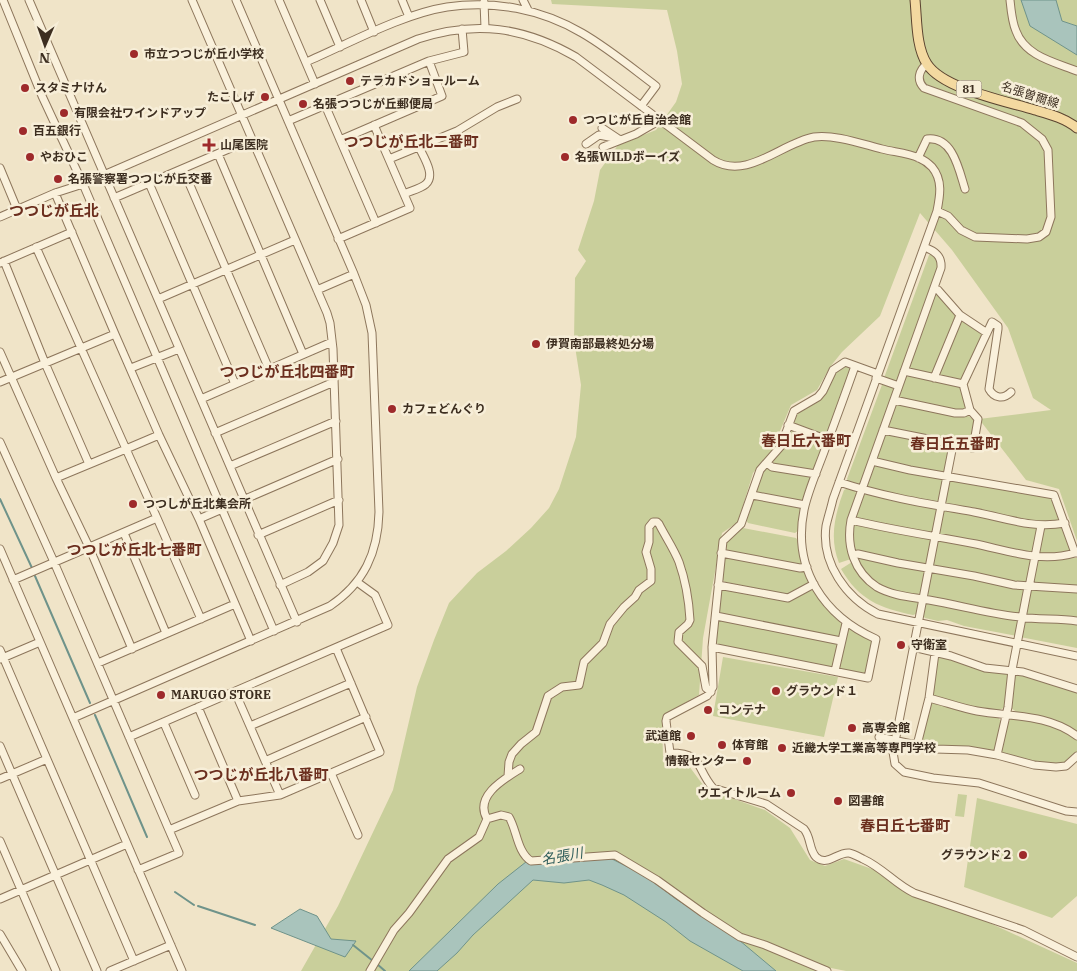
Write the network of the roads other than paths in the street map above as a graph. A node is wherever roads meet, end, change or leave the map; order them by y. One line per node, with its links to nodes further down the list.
1 (3, 0): 48 (street)
2 (29, 0): 46 (street)
3 (192, 0): 29 (street)
4 (236, 0): 25 (street)
5 (279, 0): 21 (street)
6 (320, 0): 19 (street)
7 (361, 0): 18 (street)
8 (402, 0): 15 (street)
9 (524, 0): 14 (street)
10 (915, 0): 22 (main road, 名張曽爾線 / 81)
11 (1010, 0): 23 (street)
12 (484, 2): 13 (street); 14 (street); 16 (street)
13 (444, 3): 15 (street)
14 (528, 10): 28 (street)
15 (409, 17): 18 (street)
16 (484, 28): 17 (street); 28 (street)
17 (462, 29): 20 (street); 24 (street)
18 (374, 32): 19 (street)
19 (340, 47): 21 (street)
20 (429, 61): 27 (street); 32 (street)
21 (306, 62): 24 (street)
22 (927, 64): 34 (main road, 名張曽爾線 / 81); 54 (street)
23 (1077, 71)
24 (316, 84): 25 (street)
25 (279, 99): 29 (street); 31 (street)
26 (517, 99): 39 (street)
27 (325, 105): 31 (street); 37 (street)
28 (641, 106): 30 (street)
29 (242, 116): 35 (street); 46 (street)
30 (660, 120): 36 (street); 42 (street)
31 (288, 121): 58 (street)
32 (374, 125): 37 (street); 43 (street)
33 (602, 128): 36 (street)
34 (1077, 128)
35 (252, 139): 41 (street); 59 (street)
36 (619, 139): 38 (street); 40 (street)
37 (340, 140): 56 (street)
38 (586, 144)
39 (419, 147): 43 (street); 51 (street)
40 (602, 147)
41 (218, 154): 44 (street); 62 (street)
42 (918, 158): 49 (street); 54 (street)
43 (389, 160): 51 (street)
44 (183, 169): 47 (street); 64 (street)
45 (1, 172): 53 (street)
46 (104, 175): 48 (street); 52 (street)
47 (149, 183): 52 (street); 66 (street)
48 (83, 184): 50 (street); 78 (street)
49 (965, 189)
50 (55, 193): 53 (street); 57 (street)
51 (404, 194): 56 (street)
52 (114, 198): 69 (street)
53 (17, 209): 55 (street)
54 (937, 211): 60 (street)
55 (0, 217)
56 (376, 223): 58 (street)
57 (72, 232): 61 (street); 72 (street)
58 (338, 239): 65 (street)
59 (295, 240): 62 (street); 68 (street)
60 (924, 246): 67 (street); 84 (street)
61 (36, 247): 63 (street); 74 (street)
62 (261, 255): 64 (street); 77 (street)
63 (2, 262): 79 (street)
64 (226, 269): 66 (street); 82 (street)
65 (354, 274): 68 (street); 139 (street)
66 (192, 284): 69 (street); 89 (street)
67 (934, 288): 70 (street); 83 (street)
68 (316, 290): 73 (street)
69 (158, 299): 75 (street)
70 (960, 314): 71 (street); 86 (street)
71 (987, 333): 90 (street); 92 (street)
72 (115, 334): 74 (street); 81 (street)
73 (332, 342): 77 (street); 88 (street)
74 (81, 348): 79 (street); 104 (street)
75 (179, 349): 78 (street); 93 (street)
76 (0, 352): 85 (street)
77 (303, 354): 82 (street)
78 (157, 358): 81 (street); 120 (street)
79 (45, 364): 85 (street); 108 (street)
80 (855, 366): 84 (street); 97 (street); 101 (street)
81 (131, 368): 100 (street)
82 (269, 369): 89 (street)
83 (904, 371): 86 (street); 94 (street)
84 (877, 376): 91 (street); 113 (street)
85 (11, 378): 87 (street); 112 (street)
86 (934, 378): 90 (street)
87 (0, 382)
88 (334, 382): 96 (street); 99 (street)
89 (235, 384): 93 (street)
90 (963, 384): 95 (street)
91 (896, 385)
92 (1011, 392)
93 (201, 399): 99 (street)
94 (894, 400): 95 (street); 98 (street)
95 (970, 410): 103 (street)
96 (336, 421): 105 (street); 109 (street)
97 (788, 426): 101 (street); 107 (street)
98 (883, 430): 103 (street); 106 (street)
99 (215, 433): 109 (street)
100 (159, 435): 104 (street); 122 (street)
101 (828, 440): 110 (street)
102 (0, 442): 135 (street)
103 (953, 444): 111 (street)
104 (126, 448): 108 (street); 121 (street)
105 (338, 459): 116 (street); 117 (street)
106 (872, 461): 111 (street); 114 (street)
107 (766, 463): 110 (street); 115 (street)
108 (89, 464): 112 (street)
109 (230, 466): 116 (street)
110 (816, 474): 118 (street)
111 (947, 475): 119 (street); 124 (street)
112 (56, 478): 129 (street)
113 (839, 482): 114 (street); 153 (street)
114 (861, 490): 119 (street); 123 (street)
115 (752, 495): 118 (street); 131 (street)
116 (244, 500): 120 (street); 127 (street)
117 (339, 500): 127 (street); 141 (street)
118 (805, 505): 136 (street)
119 (941, 506): 125 (street); 128 (street)
120 (222, 509): 122 (street); 154 (street)
121 (158, 518): 126 (street); 149 (street)
122 (199, 519): 146 (street)
123 (851, 520): 128 (street); 133 (street)
124 (1065, 523): 125 (street); 132 (street)
125 (1042, 526): 134 (street)
126 (124, 533): 129 (street); 155 (street)
127 (258, 535): 141 (street)
128 (935, 537): 134 (street); 137 (street)
129 (88, 548): 135 (street); 163 (street)
130 (0, 550): 138 (street)
131 (721, 553): 136 (street); 142 (street)
132 (1076, 553): 134 (street)
133 (853, 555): 137 (street); 145 (street)
134 (1035, 557): 143 (street)
135 (54, 562): 138 (street); 168 (street)
136 (807, 567): 140 (street)
137 (929, 568): 143 (street); 145 (street)
138 (13, 580): 159 (street)
139 (357, 582): 151 (street); 162 (street)
140 (814, 584): 142 (street); 152 (street)
141 (280, 585): 151 (street)
142 (718, 585): 147 (street)
143 (1029, 587): 144 (street); 148 (street)
144 (1077, 589)
145 (923, 599): 148 (street); 153 (street)
146 (235, 604): 149 (street); 157 (street)
147 (716, 616): 156 (street); 160 (street)
148 (1022, 618): 150 (street); 158 (street)
149 (201, 619): 155 (street)
150 (1077, 621)
151 (297, 622): 154 (street)
152 (846, 623): 156 (street); 170 (street)
153 (918, 623): 158 (street); 161 (street)
154 (274, 631): 157 (street)
155 (166, 633): 163 (street)
156 (842, 640): 170 (street)
157 (251, 641): 176 (street)
158 (1018, 641): 166 (street); 169 (street)
159 (40, 642): 167 (street); 180 (street)
160 (712, 647): 170 (street); 174 (street)
161 (913, 647): 165 (street); 186 (street)
162 (336, 648): 171 (street); 173 (street)
163 (132, 649): 168 (street)
164 (0, 650): 167 (street)
165 (935, 653): 169 (street); 175 (street)
166 (1077, 656)
167 (2, 658): 191 (street)
168 (98, 663): 176 (street)
169 (1012, 670): 172 (street); 178 (street)
170 (835, 671)
171 (351, 683): 179 (street); 182 (street)
172 (1077, 689)
173 (235, 692): 177 (street); 182 (street)
174 (711, 692): 196 (street); 214 (street)
175 (929, 698): 178 (street); 187 (street)
176 (114, 700): 180 (street); 184 (street)
177 (198, 707): 181 (street); 200 (street)
178 (1007, 714): 183 (street); 189 (street)
179 (366, 717): 192 (street); 194 (street)
180 (73, 718): 206 (street)
181 (164, 723): 184 (street); 198 (street)
182 (250, 726): 192 (street)
183 (1077, 736)
184 (129, 737): 203 (street)
185 (879, 737): 186 (street)
186 (895, 741): 187 (street); 201 (street)
187 (917, 745): 189 (street)
188 (0, 746): 195 (street)
189 (997, 755): 190 (street)
190 (1077, 756)
191 (47, 759): 195 (street); 207 (street)
192 (265, 761): 199 (street)
193 (520, 769): 196 (street)
194 (331, 772): 199 (street); 204 (street)
195 (12, 774): 197 (street); 209 (street)
196 (508, 776): 202 (street)
197 (0, 779)
198 (196, 795)
199 (280, 795): 200 (street)
200 (238, 801): 203 (street)
201 (1077, 812)
202 (487, 819): 216 (street); 222 (street)
203 (169, 830): 208 (street)
204 (358, 835)
205 (0, 840): 210 (street)
206 (127, 844): 207 (street); 208 (street)
207 (90, 860): 209 (street); 215 (street)
208 (138, 870): 213 (street)
209 (55, 875): 210 (street); 219 (street)
210 (21, 890): 211 (street); 218 (street)
211 (0, 899)
212 (0, 934): 217 (street)
213 (171, 945): 215 (street); 221 (street)
214 (1077, 957)
215 (134, 961): 220 (street)
216 (373, 966)
217 (22, 971)
218 (56, 971)
219 (97, 971)
220 (110, 971)
221 (182, 971)
222 (827, 971)

